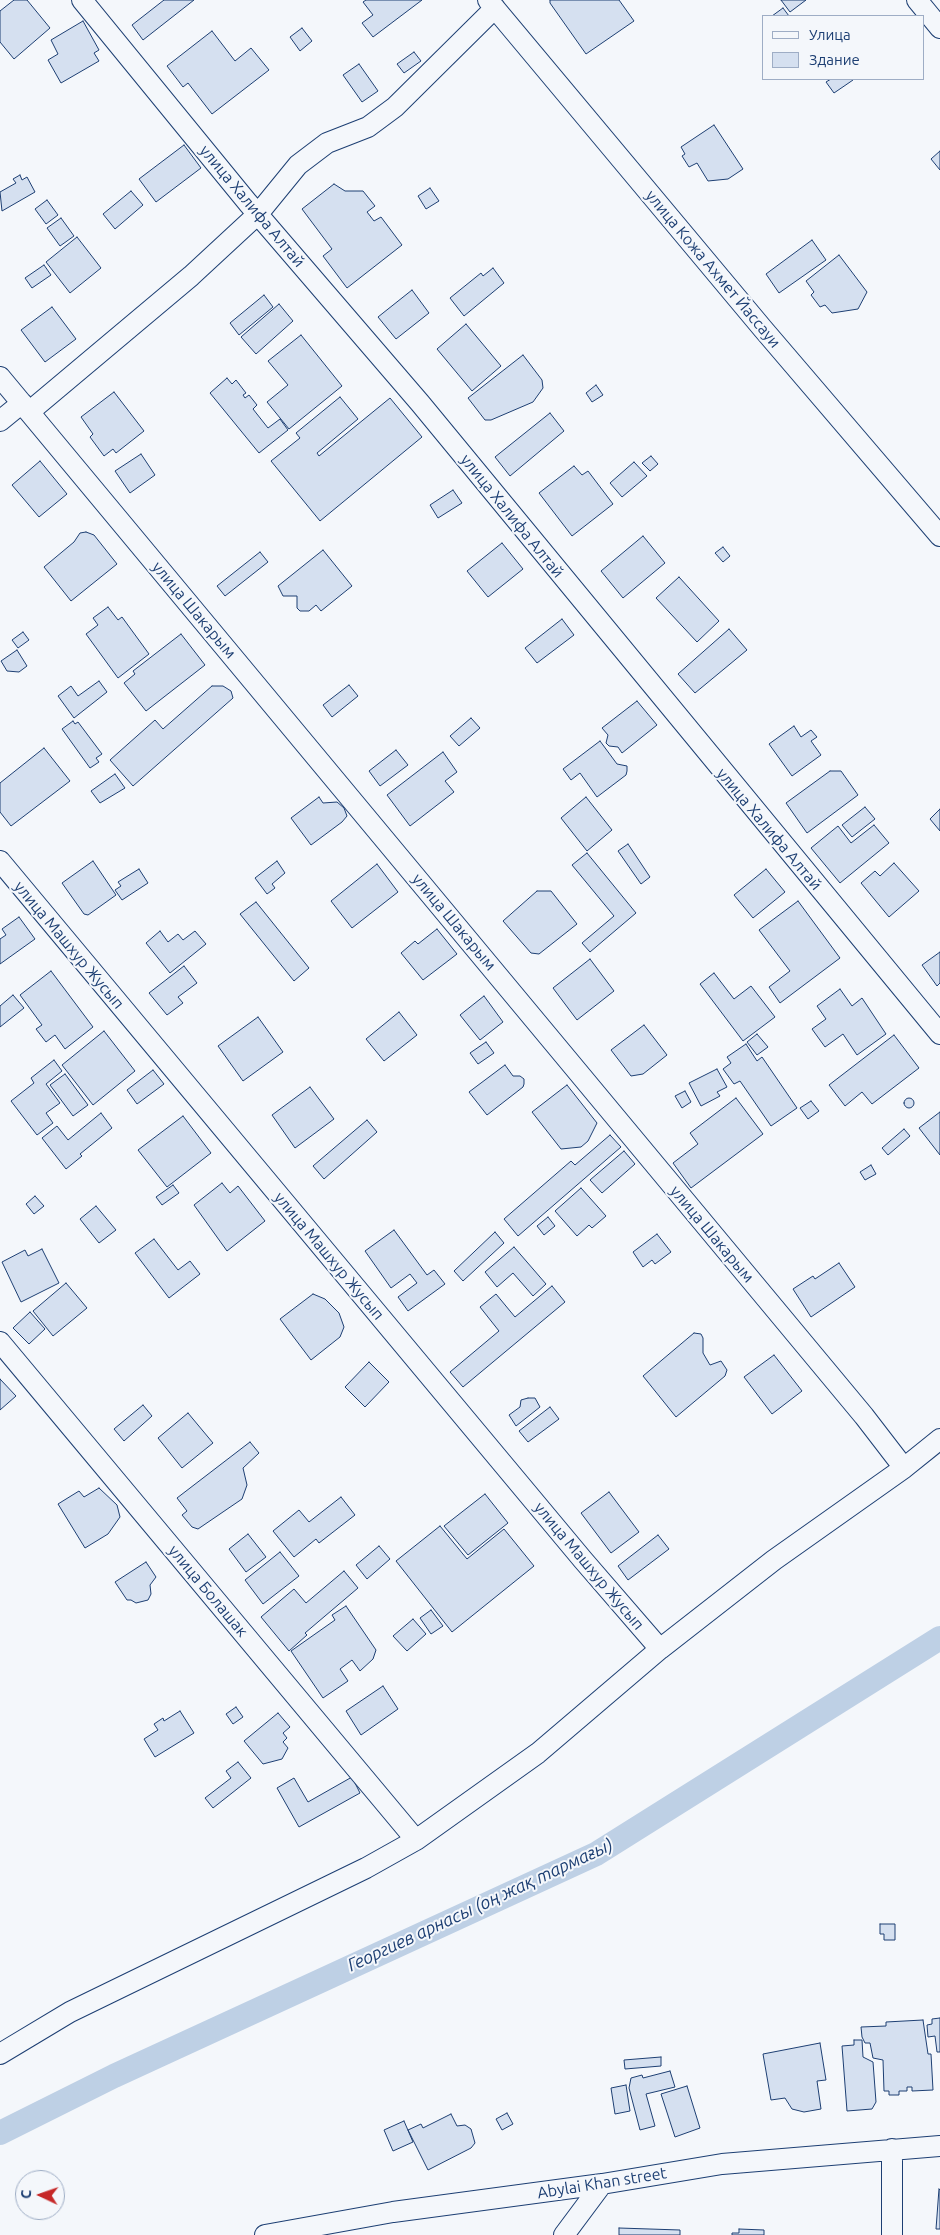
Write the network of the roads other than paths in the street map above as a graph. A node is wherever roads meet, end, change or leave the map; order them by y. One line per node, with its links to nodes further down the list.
1 (82, 0): 5 (street, улица Халифа Алтай)
2 (917, 0): 4 (street)
3 (492, 4): 5 (street); 9 (street, улица Кожа Ахмет Йассауи)
4 (940, 28)
5 (258, 214): 7 (street); 11 (street, улица Халифа Алтай)
6 (0, 377): 7 (street, улица Шакарым)
7 (25, 407): 8 (street); 14 (street, улица Шакарым)
8 (0, 421)
9 (940, 536)
10 (0, 861): 15 (street, улица Машхур Жусып)
11 (940, 1034)
12 (0, 1342): 16 (street, улица Болашак)
13 (940, 1439): 14 (street)
14 (904, 1468): 15 (street)
15 (660, 1649): 16 (street)
16 (416, 1840): 17 (street)
17 (0, 2054)
18 (940, 2146): 19 (street, Abylai Khan street)
19 (892, 2149): 20 (street, Abylai Khan street); 23 (street)
20 (602, 2184): 21 (street, Abylai Khan street); 22 (street)
21 (265, 2235)
22 (564, 2235)
23 (892, 2235)

